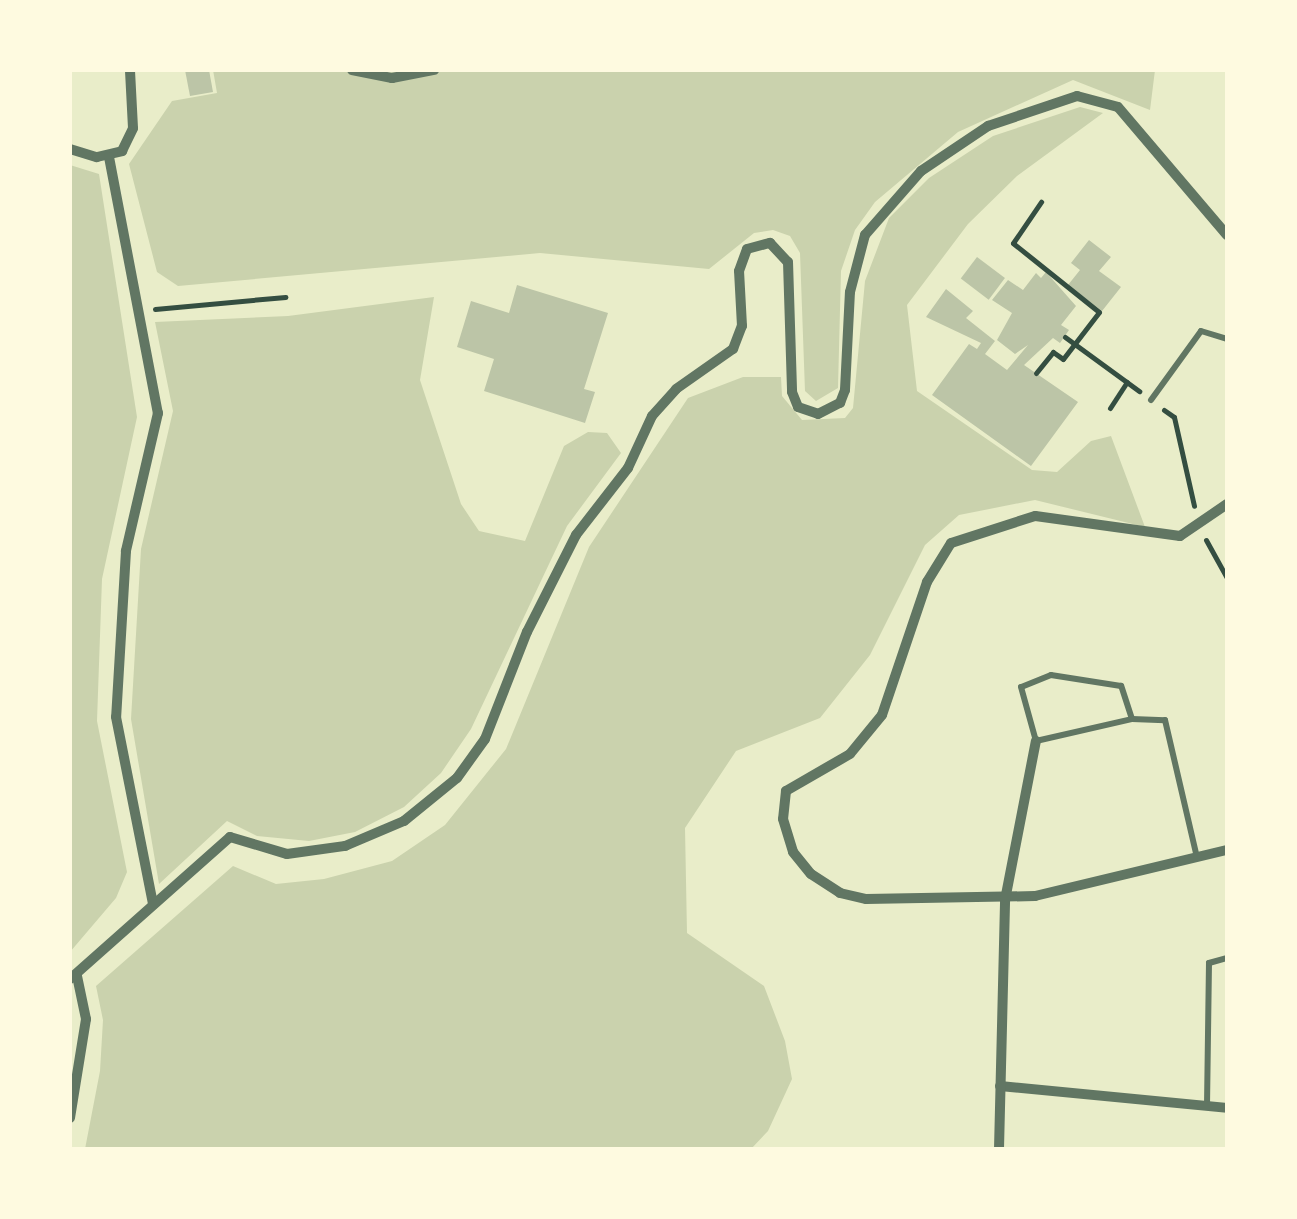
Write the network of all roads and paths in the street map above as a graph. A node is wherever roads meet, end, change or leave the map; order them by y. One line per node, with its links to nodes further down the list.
1 (130, 70): 5 (street)
2 (352, 70): 3 (street)
3 (434, 70)
4 (70, 149): 5 (street)
5 (109, 157): 24 (street)
6 (1040, 202): 11 (path)
7 (1227, 236): 24 (street)
8 (284, 298): 9 (path)
9 (158, 308)
10 (1227, 339): 13 (lane)
11 (1036, 373)
12 (1127, 382): 14 (path)
13 (1151, 400)
14 (1110, 408)
15 (1186, 472): 17 (path)
16 (1227, 504): 17 (street)
17 (1199, 526): 18 (path); 23 (street)
18 (1227, 578)
19 (1132, 719): 20 (lane); 20 (lane); 22 (lane)
20 (1036, 741): 23 (street)
21 (1227, 850): 22 (street)
22 (1198, 857): 23 (street)
23 (1005, 900): 27 (street)
24 (153, 904): 26 (street)
25 (1227, 958): 28 (lane)
26 (73, 978): 30 (street)
27 (1000, 1086): 28 (street); 31 (street)
28 (1207, 1106): 29 (street)
29 (1227, 1108)
30 (70, 1118)
31 (998, 1149)

